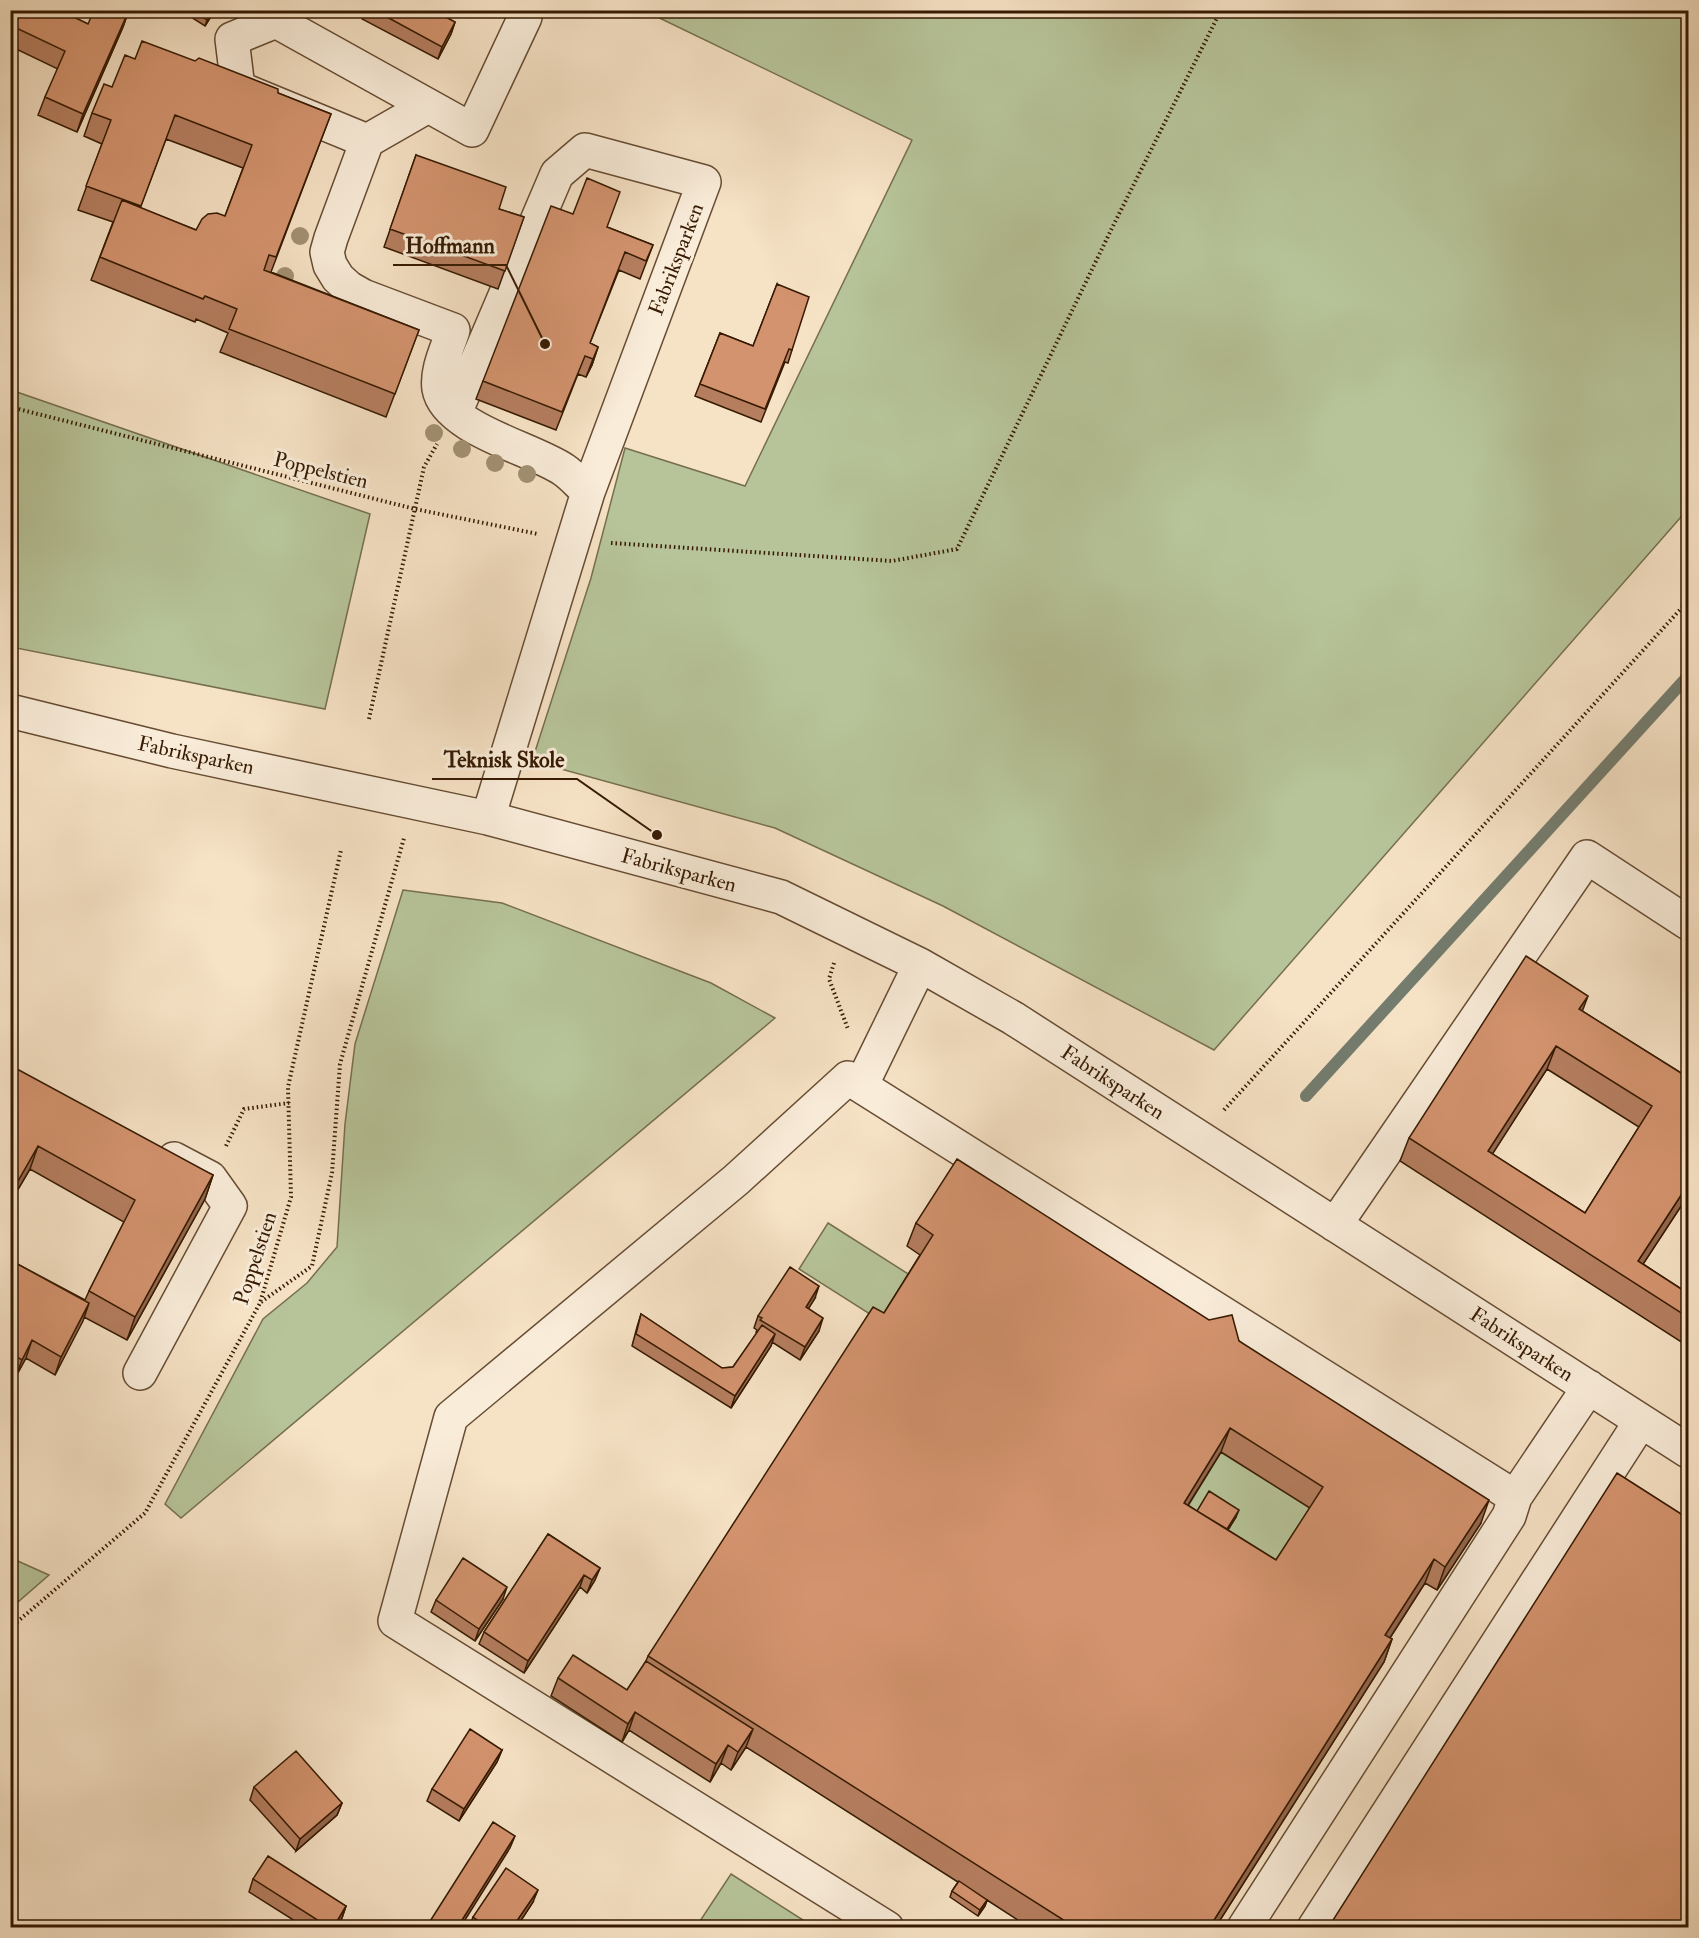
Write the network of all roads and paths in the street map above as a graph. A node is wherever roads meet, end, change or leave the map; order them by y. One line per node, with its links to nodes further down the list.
1 (1221, 10): 9 (path, Poppelstien)
2 (525, 17): 3 (street)
3 (428, 106): 4 (street); 4 (street)
4 (367, 141): 6 (street)
5 (10, 407): 8 (path, Poppelstien)
6 (455, 413): 7 (street); 7 (street, Fabriksparken); 8 (path)
7 (588, 492): 9 (street, Fabriksparken)
8 (415, 509): 9 (path, Poppelstien); 12 (path)
9 (573, 541): 14 (street, Fabriksparken)
10 (1689, 601): 21 (path)
11 (10, 711): 13 (street, Fabriksparken)
12 (369, 719)
13 (414, 802): 14 (street, Fabriksparken); 25 (path)
14 (488, 818): 17 (street, Fabriksparken)
15 (340, 850): 20 (path, Poppelstien)
16 (1689, 923): 24 (street)
17 (920, 965): 19 (street); 21 (street, Fabriksparken)
18 (828, 979): 19 (path)
19 (868, 1073): 30 (street); 32 (street)
20 (289, 1103): 23 (path); 25 (path, Poppelstien)
21 (1199, 1137): 24 (street, Fabriksparken)
22 (147, 1144): 23 (street)
23 (210, 1178): 26 (street)
24 (1335, 1225): 27 (street, Fabriksparken)
25 (260, 1303): 31 (path, Poppelstien)
26 (140, 1373)
27 (1589, 1387): 28 (street, Fabriksparken); 30 (street)
28 (1641, 1421): 29 (street, Fabriksparken); 34 (street)
29 (1689, 1451)
30 (1515, 1497): 33 (street)
31 (10, 1628)
32 (887, 1928)
33 (1244, 1928)
34 (1314, 1928)

